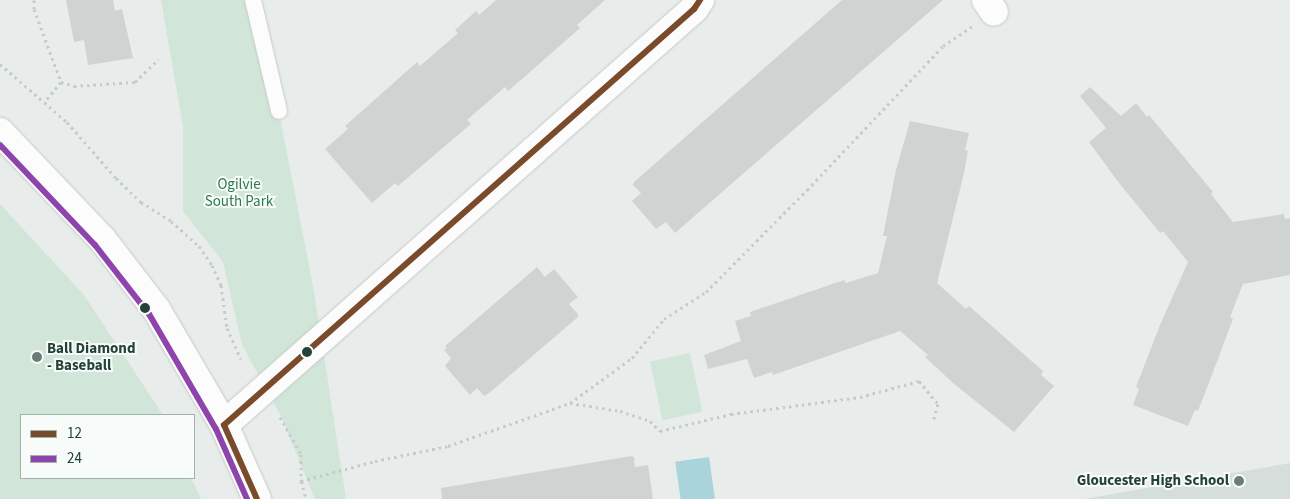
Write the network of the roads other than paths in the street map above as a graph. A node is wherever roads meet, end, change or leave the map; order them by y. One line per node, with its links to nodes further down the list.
1 (253, 0): 3 (lane)
2 (700, 0): 5 (street)
3 (279, 111)
4 (0, 132): 5 (street)
5 (224, 425): 6 (street)
6 (257, 499)

